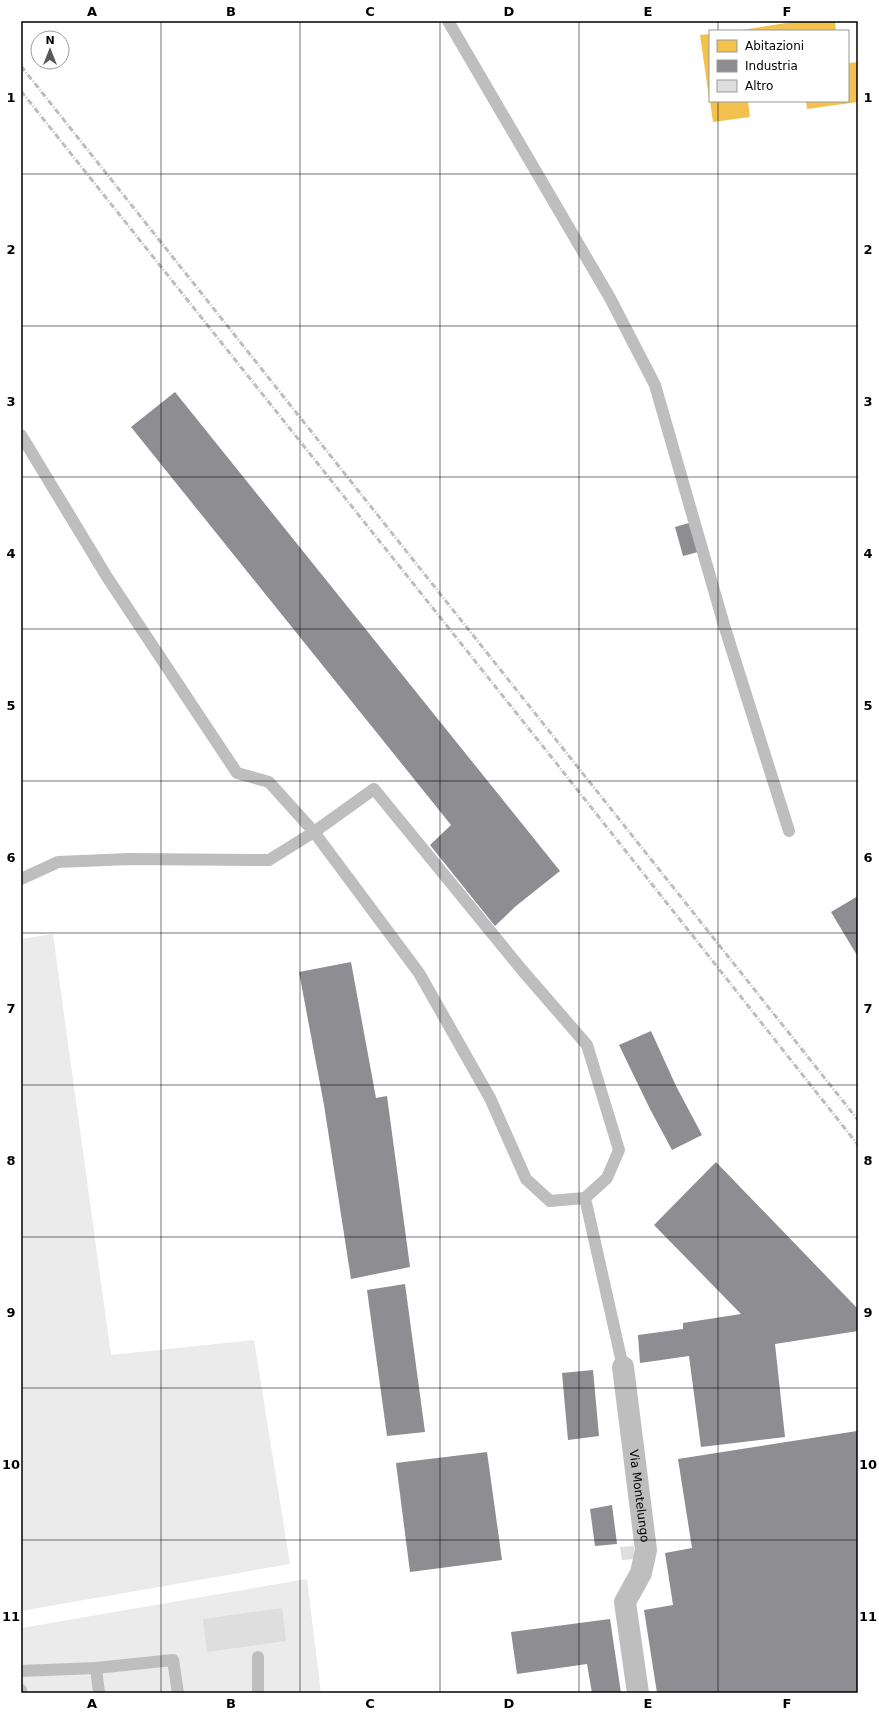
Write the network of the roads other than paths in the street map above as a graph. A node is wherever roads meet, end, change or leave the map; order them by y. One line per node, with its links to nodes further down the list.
1 (448, 21): 3 (lane)
2 (21, 435): 4 (lane)
3 (789, 831)
4 (314, 832): 5 (lane); 6 (lane); 6 (lane)
5 (21, 879)
6 (586, 1198): 7 (lane)
7 (623, 1367): 16 (street, Via Montelungo)
8 (258, 1657): 15 (lane)
9 (96, 1668): 10 (lane); 13 (lane); 14 (lane)
10 (21, 1671)
11 (21, 1690): 12 (lane)
12 (21, 1693)
13 (99, 1693)
14 (178, 1693)
15 (258, 1693)
16 (638, 1693)

